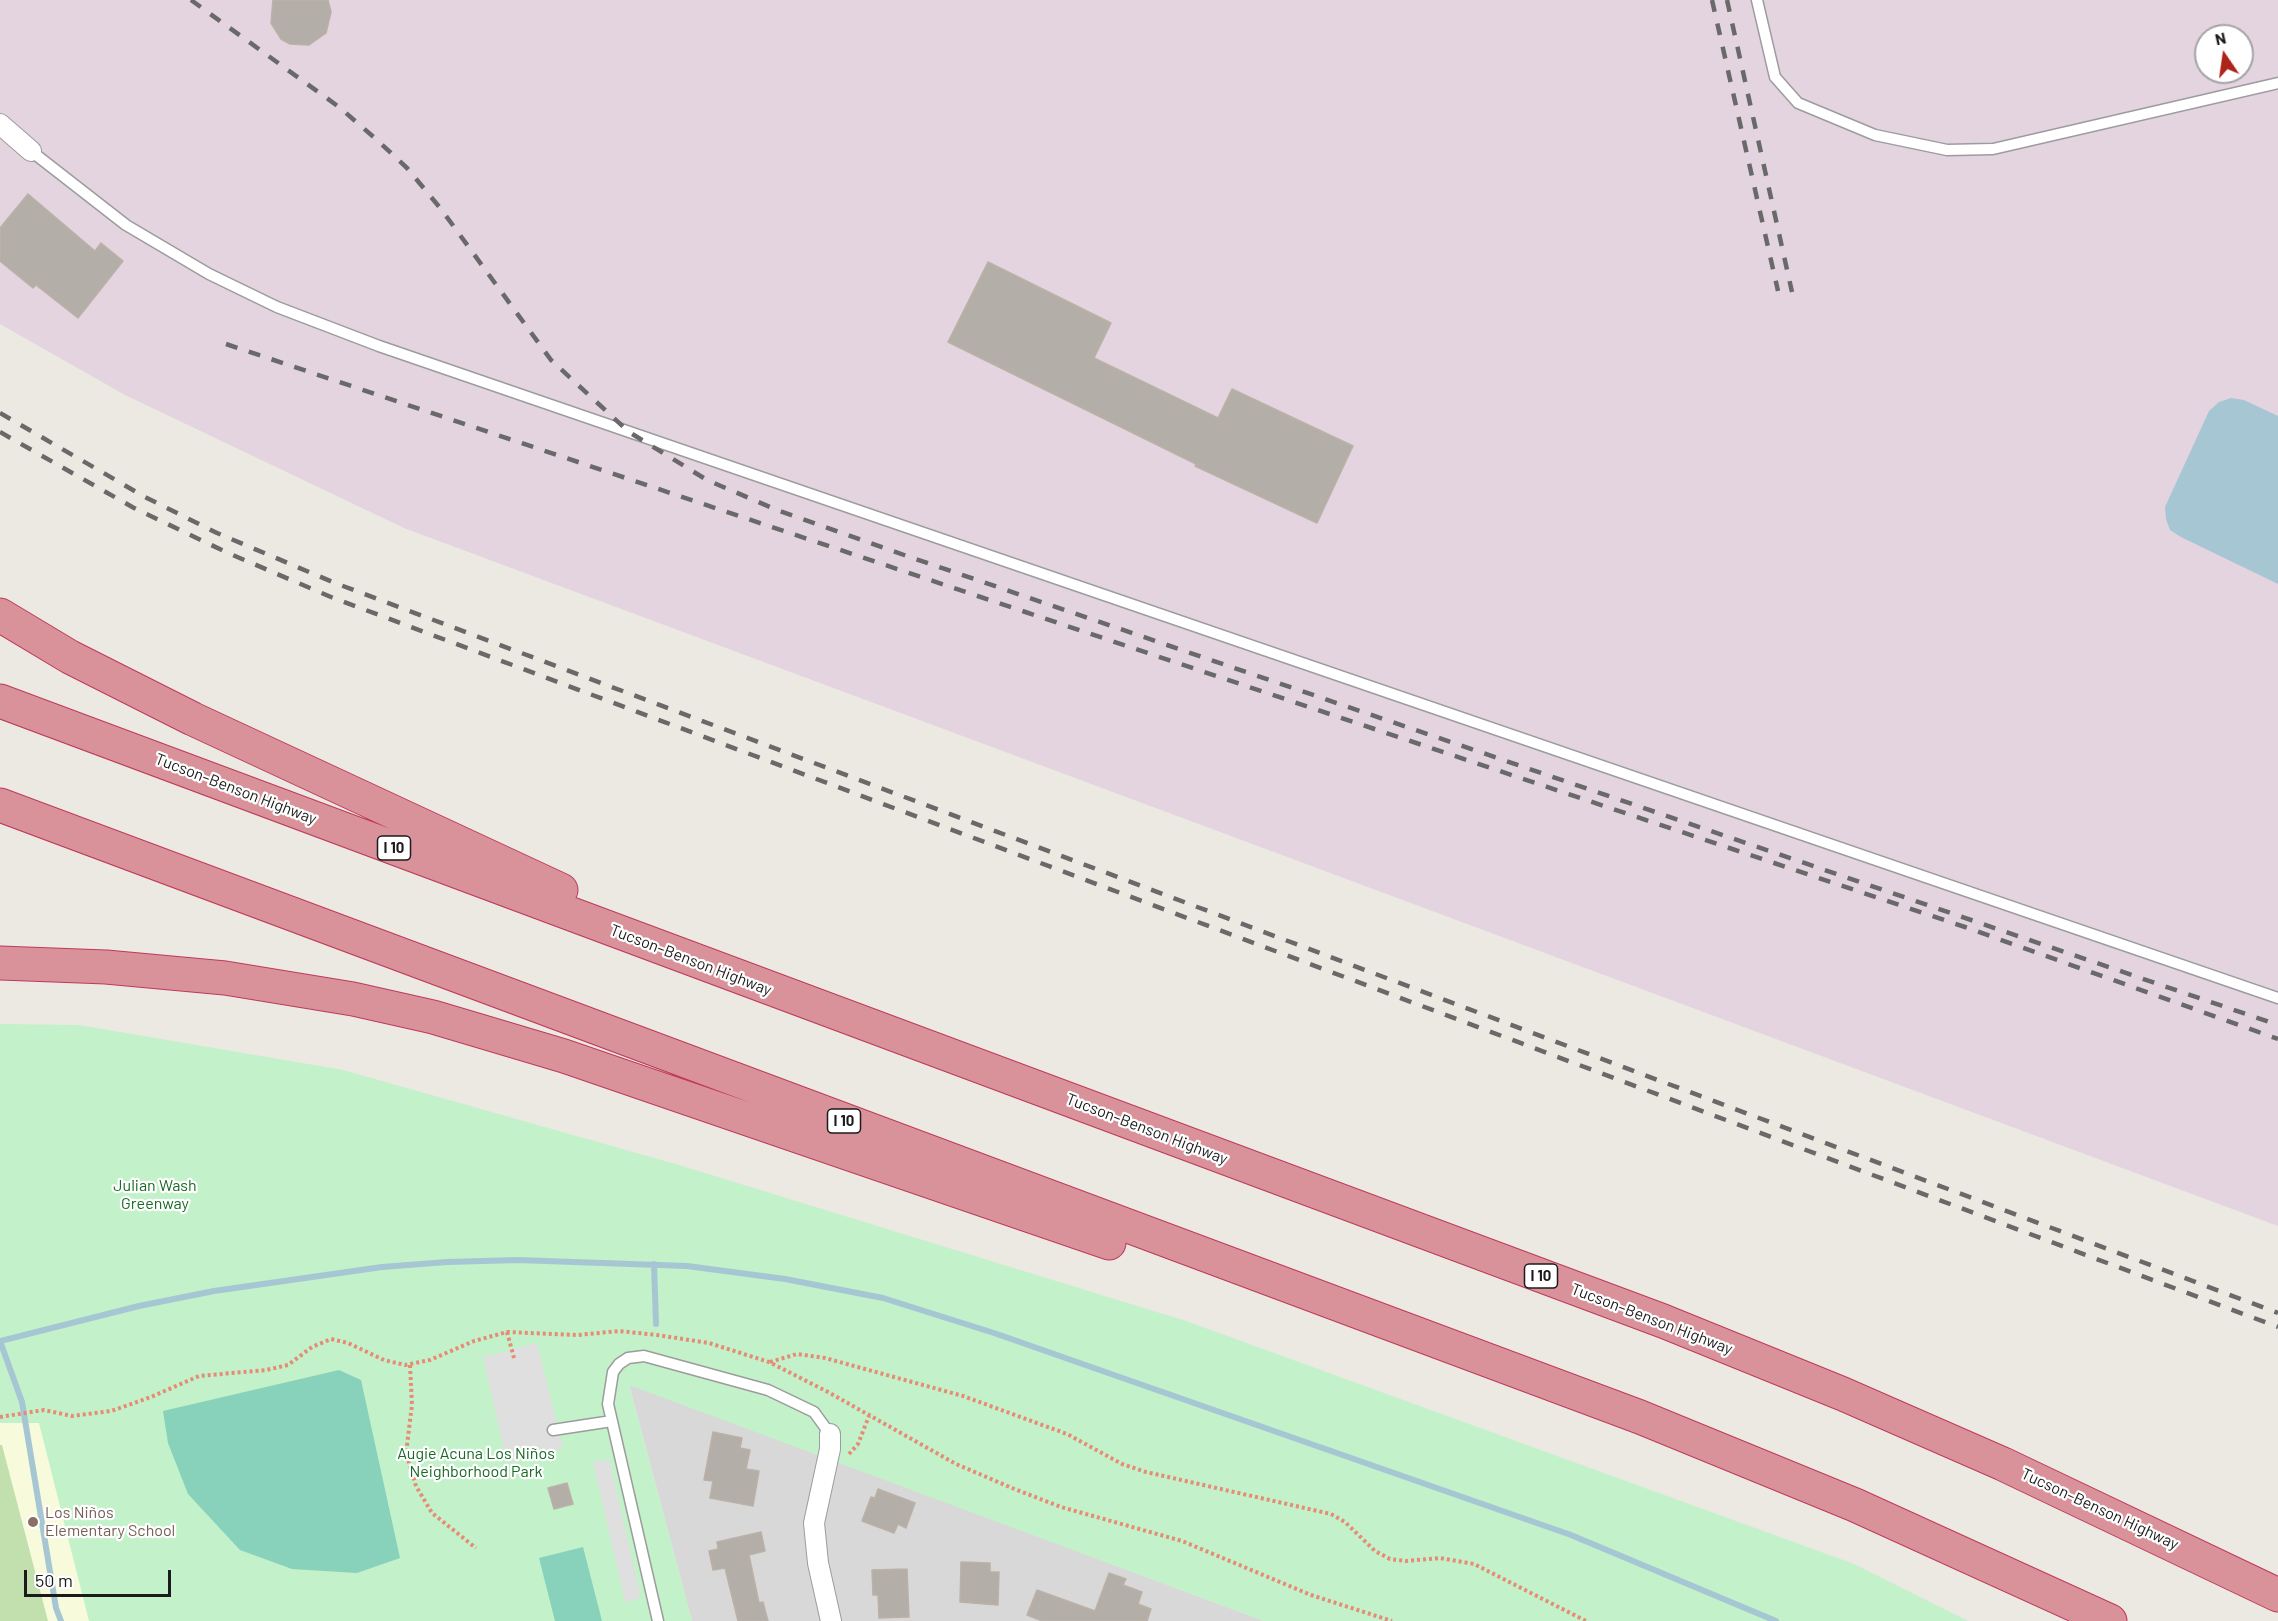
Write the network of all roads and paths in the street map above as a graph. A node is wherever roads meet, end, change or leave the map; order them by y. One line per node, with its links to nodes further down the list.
1 (1757, 0): 2 (lane)
2 (2278, 83)
3 (0, 124): 4 (street)
4 (31, 152): 10 (lane)
5 (0, 615): 9 (highway)
6 (0, 701): 9 (highway, Tucson–Benson Highway / I 10)
7 (0, 805): 19 (highway, I 10)
8 (0, 963): 19 (highway)
9 (788, 996): 21 (highway, Tucson–Benson Highway / I 10)
10 (2278, 998)
11 (507, 1332): 12 (path); 13 (path); 14 (path)
12 (513, 1358)
13 (769, 1362): 24 (path); 25 (path)
14 (410, 1365): 15 (path); 20 (path)
15 (2, 1417)
16 (612, 1421): 17 (lane); 18 (lane); 22 (lane)
17 (553, 1430)
18 (830, 1434): 23 (street)
19 (1688, 1437): 26 (highway, I 10)
20 (476, 1548)
21 (2278, 1594)
22 (658, 1621)
23 (831, 1621)
24 (1392, 1621)
25 (1586, 1621)
26 (2110, 1621)

